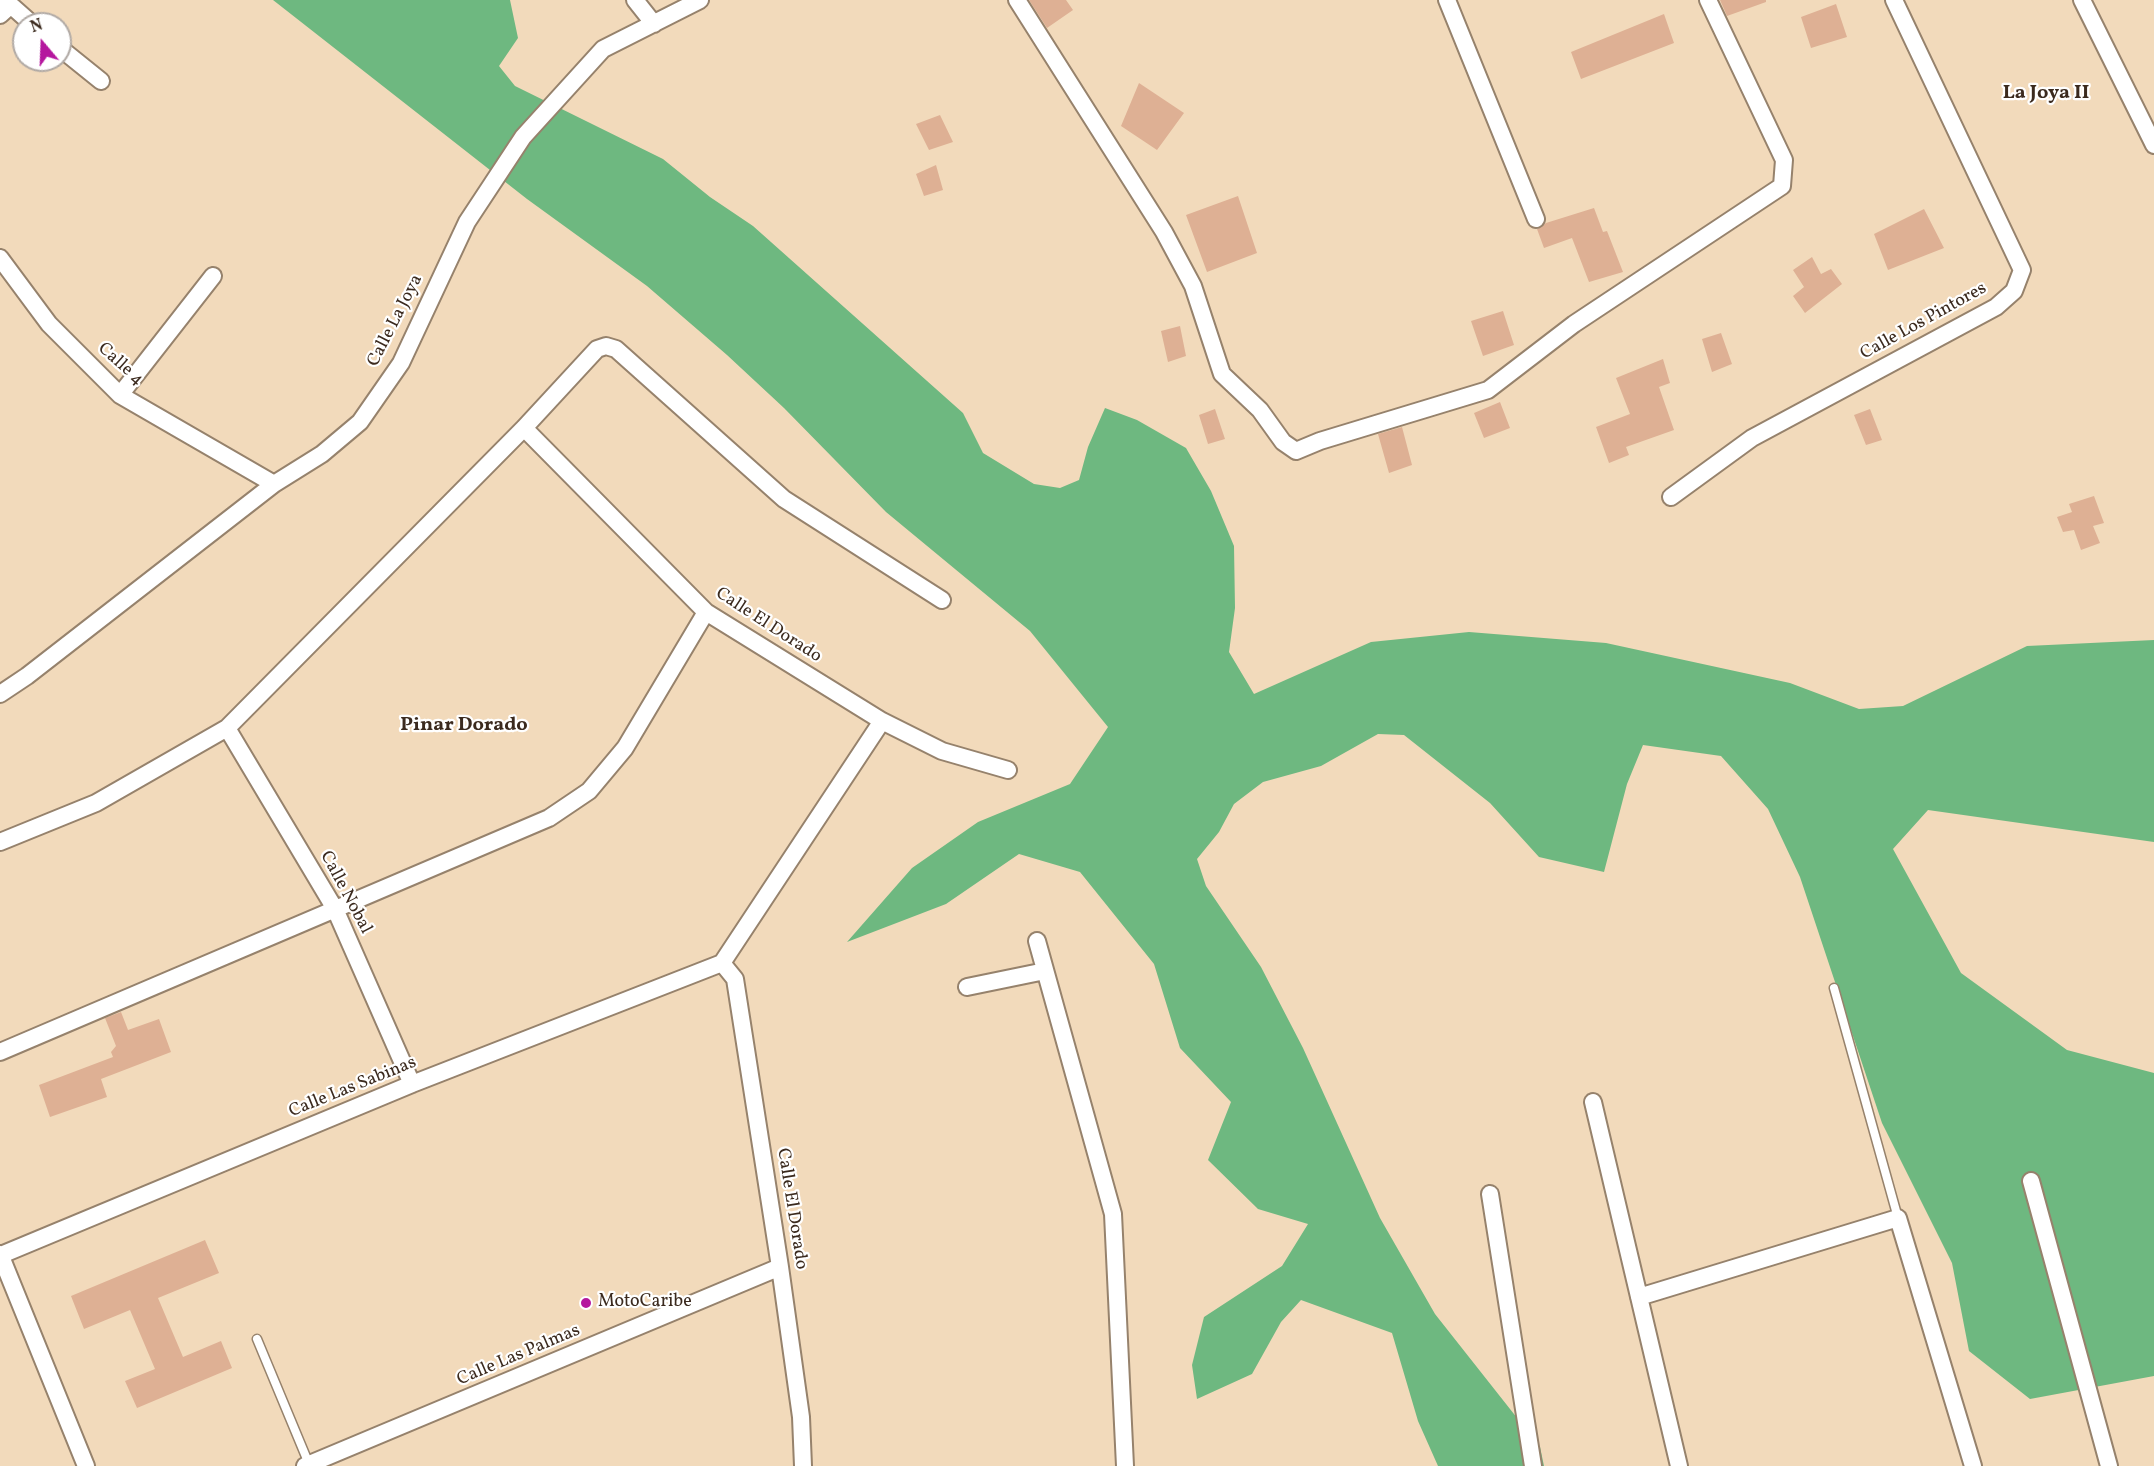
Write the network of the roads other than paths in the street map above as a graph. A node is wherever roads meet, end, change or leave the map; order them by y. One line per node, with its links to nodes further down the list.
1 (635, 0): 8 (street)
2 (700, 0): 8 (street, Calle La Joya)
3 (1017, 0): 5 (street)
4 (1447, 0): 12 (street)
5 (1708, 0)
6 (1894, 0): 18 (street, Calle Los Pintores)
7 (2082, 0): 11 (street)
8 (654, 24): 17 (street, Calle La Joya)
9 (72, 58): 10 (street)
10 (101, 81)
11 (2154, 145)
12 (1536, 219)
13 (0, 258): 15 (street, Calle 4)
14 (213, 276): 15 (street)
15 (120, 395): 17 (street, Calle 4)
16 (524, 428): 19 (street); 20 (street, Calle El Dorado); 23 (street)
17 (274, 484): 21 (street, Calle La Joya)
18 (1671, 497)
19 (942, 600)
20 (706, 612): 22 (street, Calle El Dorado); 26 (street)
21 (0, 693)
22 (882, 721): 24 (street, Calle El Dorado); 28 (street)
23 (227, 728): 25 (street); 26 (street, Calle Nobal)
24 (1008, 770)
25 (0, 842)
26 (335, 909): 32 (street); 33 (street, Calle Nobal)
27 (1037, 941): 29 (street)
28 (723, 963): 33 (street, Calle Las Sabinas); 39 (street, Calle El Dorado)
29 (1045, 971): 30 (street); 45 (street)
30 (967, 987)
31 (1834, 988): 37 (lane)
32 (0, 1052)
33 (412, 1084): 38 (street, Calle Las Sabinas)
34 (1593, 1102): 40 (street)
35 (2031, 1181): 49 (street)
36 (1490, 1194): 46 (street)
37 (1898, 1218): 40 (street); 48 (street)
38 (1, 1254): 43 (street)
39 (780, 1267): 42 (street, Calle Las Palmas); 44 (street, Calle El Dorado)
40 (1639, 1297): 47 (street)
41 (257, 1339): 42 (lane)
42 (307, 1465)
43 (86, 1466)
44 (803, 1466)
45 (1125, 1466)
46 (1533, 1466)
47 (1679, 1466)
48 (1973, 1466)
49 (2109, 1466)

